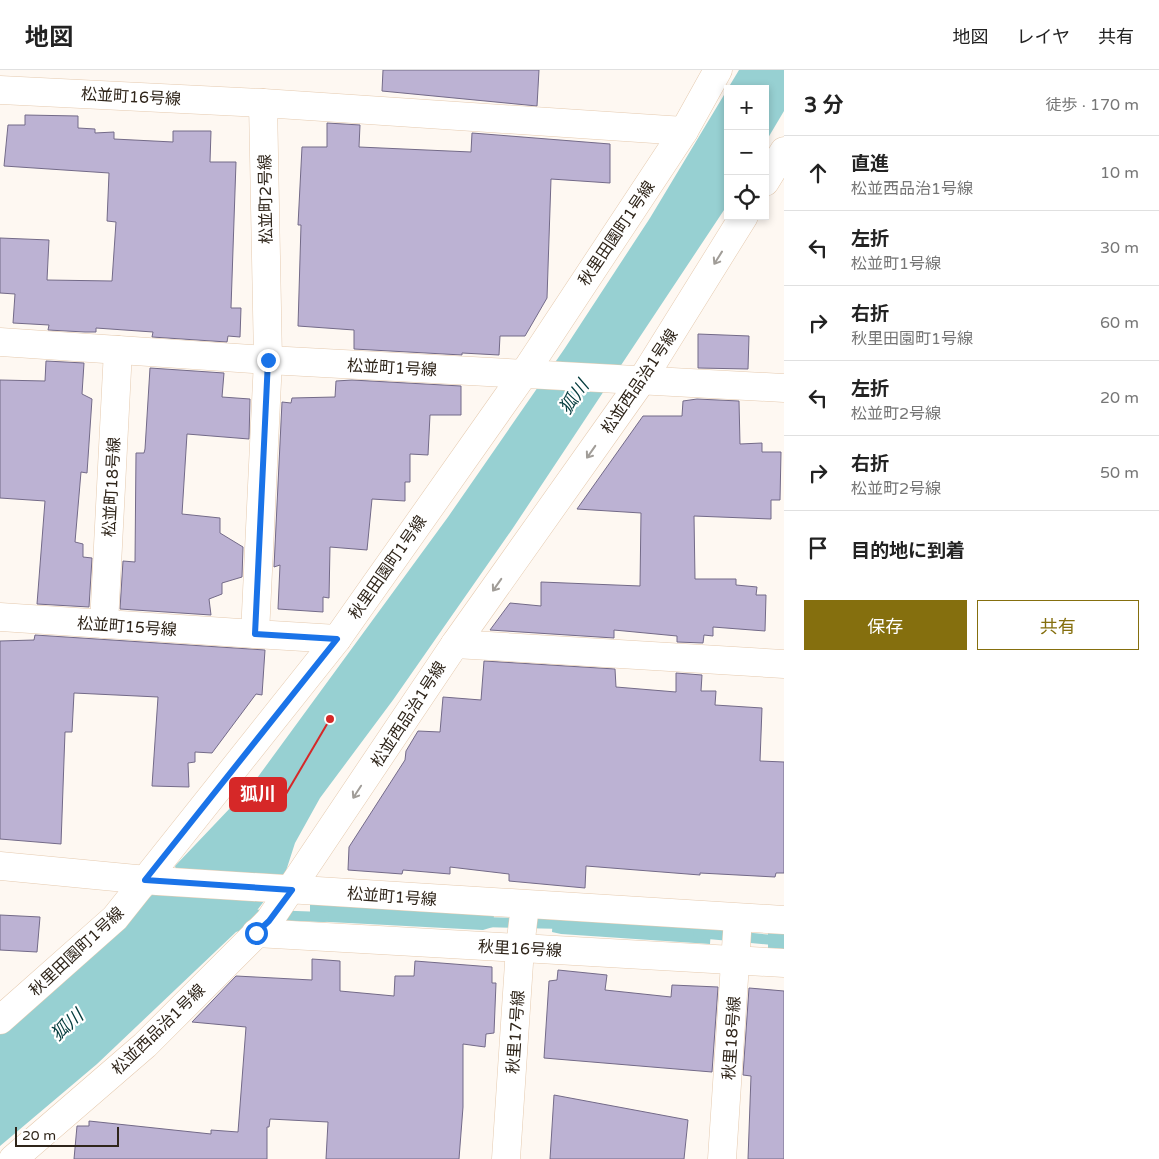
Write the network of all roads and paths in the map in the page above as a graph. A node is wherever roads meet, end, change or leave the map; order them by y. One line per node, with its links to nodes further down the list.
1 (718, 70): 4 (street, 秋里田園町1号線)
2 (0, 90): 3 (street, 松並町16号線)
3 (263, 103): 4 (street); 10 (street, 松並町2号線)
4 (684, 131): 11 (street, 秋里田園町1号線)
5 (784, 151): 6 (street)
6 (769, 175)
7 (741, 220): 12 (street, 松並西品治1号線, one-way to 12)
8 (0, 342): 9 (street, 松並町1号線)
9 (118, 350): 10 (street, 松並町1号線); 15 (street, 松並町18号線)
10 (268, 360): 11 (street, 松並町1号線); 16 (street, 松並町2号線)
11 (531, 375): 12 (street, 松並町1号線); 17 (street, 秋里田園町1号線)
12 (635, 380): 13 (street, 松並町1号線); 18 (street, 松並西品治1号線, one-way to 18)
13 (784, 388)
14 (0, 617): 15 (street, 松並町15号線)
15 (104, 624): 16 (street, 松並町15号線)
16 (255, 634): 17 (street)
17 (337, 639): 21 (street, 秋里田園町1号線)
18 (454, 644): 19 (street); 22 (street, 松並西品治1号線, one-way to 22)
19 (784, 664)
20 (0, 866): 21 (street, 松並町1号線)
21 (151, 880): 22 (street, 松並町1号線); 28 (street, 秋里田園町1号線)
22 (277, 906): 25 (street, 松並町1号線); 25 (street, 秋里16号線); 29 (street, 松並西品治1号線)
23 (738, 918): 24 (street, 松並町1号線); 25 (street, 松並町1号線); 26 (street, 秋里18号線)
24 (784, 920)
25 (523, 925): 26 (street, 秋里16号線); 30 (street, 秋里17号線)
26 (736, 961): 27 (street, 秋里16号線); 31 (street, 秋里18号線)
27 (784, 963)
28 (0, 1020)
29 (13, 1159)
30 (506, 1159)
31 (722, 1159)

